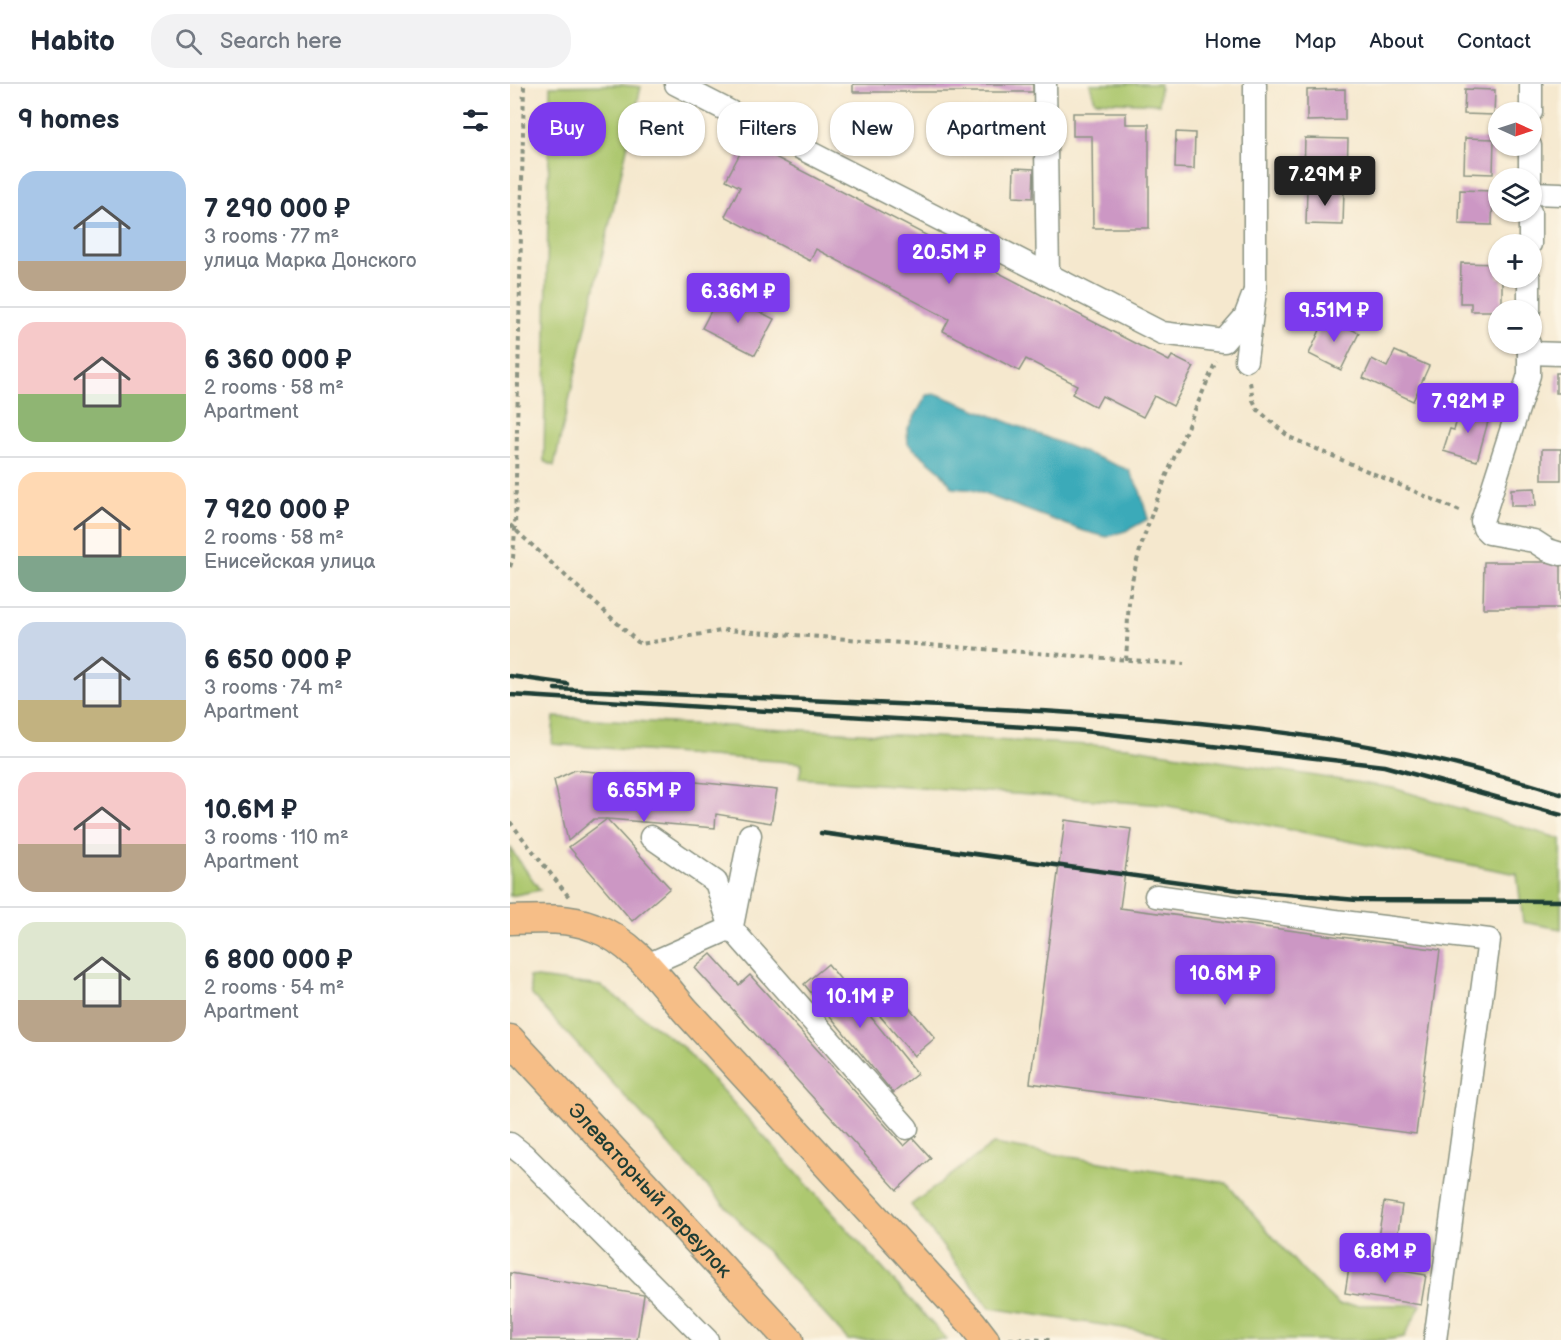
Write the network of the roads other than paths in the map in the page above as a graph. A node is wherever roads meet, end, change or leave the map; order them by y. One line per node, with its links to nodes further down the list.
1 (676, 84): 8 (street)
2 (1045, 84): 8 (street)
3 (1255, 84): 9 (street)
4 (1531, 84): 5 (street)
5 (1531, 102)
6 (1542, 193): 7 (street)
7 (1561, 194)
8 (1048, 274): 9 (street)
9 (1255, 291): 13 (street)
10 (1542, 350): 12 (street)
11 (1529, 354): 14 (street)
12 (1561, 354)
13 (1246, 360)
14 (1561, 554)
15 (750, 835): 19 (street)
16 (651, 837): 19 (street)
17 (1156, 896): 27 (street)
18 (510, 920): 20 (main road)
19 (731, 928): 20 (street); 22 (street)
20 (647, 965): 24 (main road)
21 (510, 1039): 26 (main road, Элеваторный переулок)
22 (907, 1128)
23 (510, 1144): 25 (street)
24 (983, 1337)
25 (707, 1340)
26 (789, 1340)
27 (1436, 1340)

